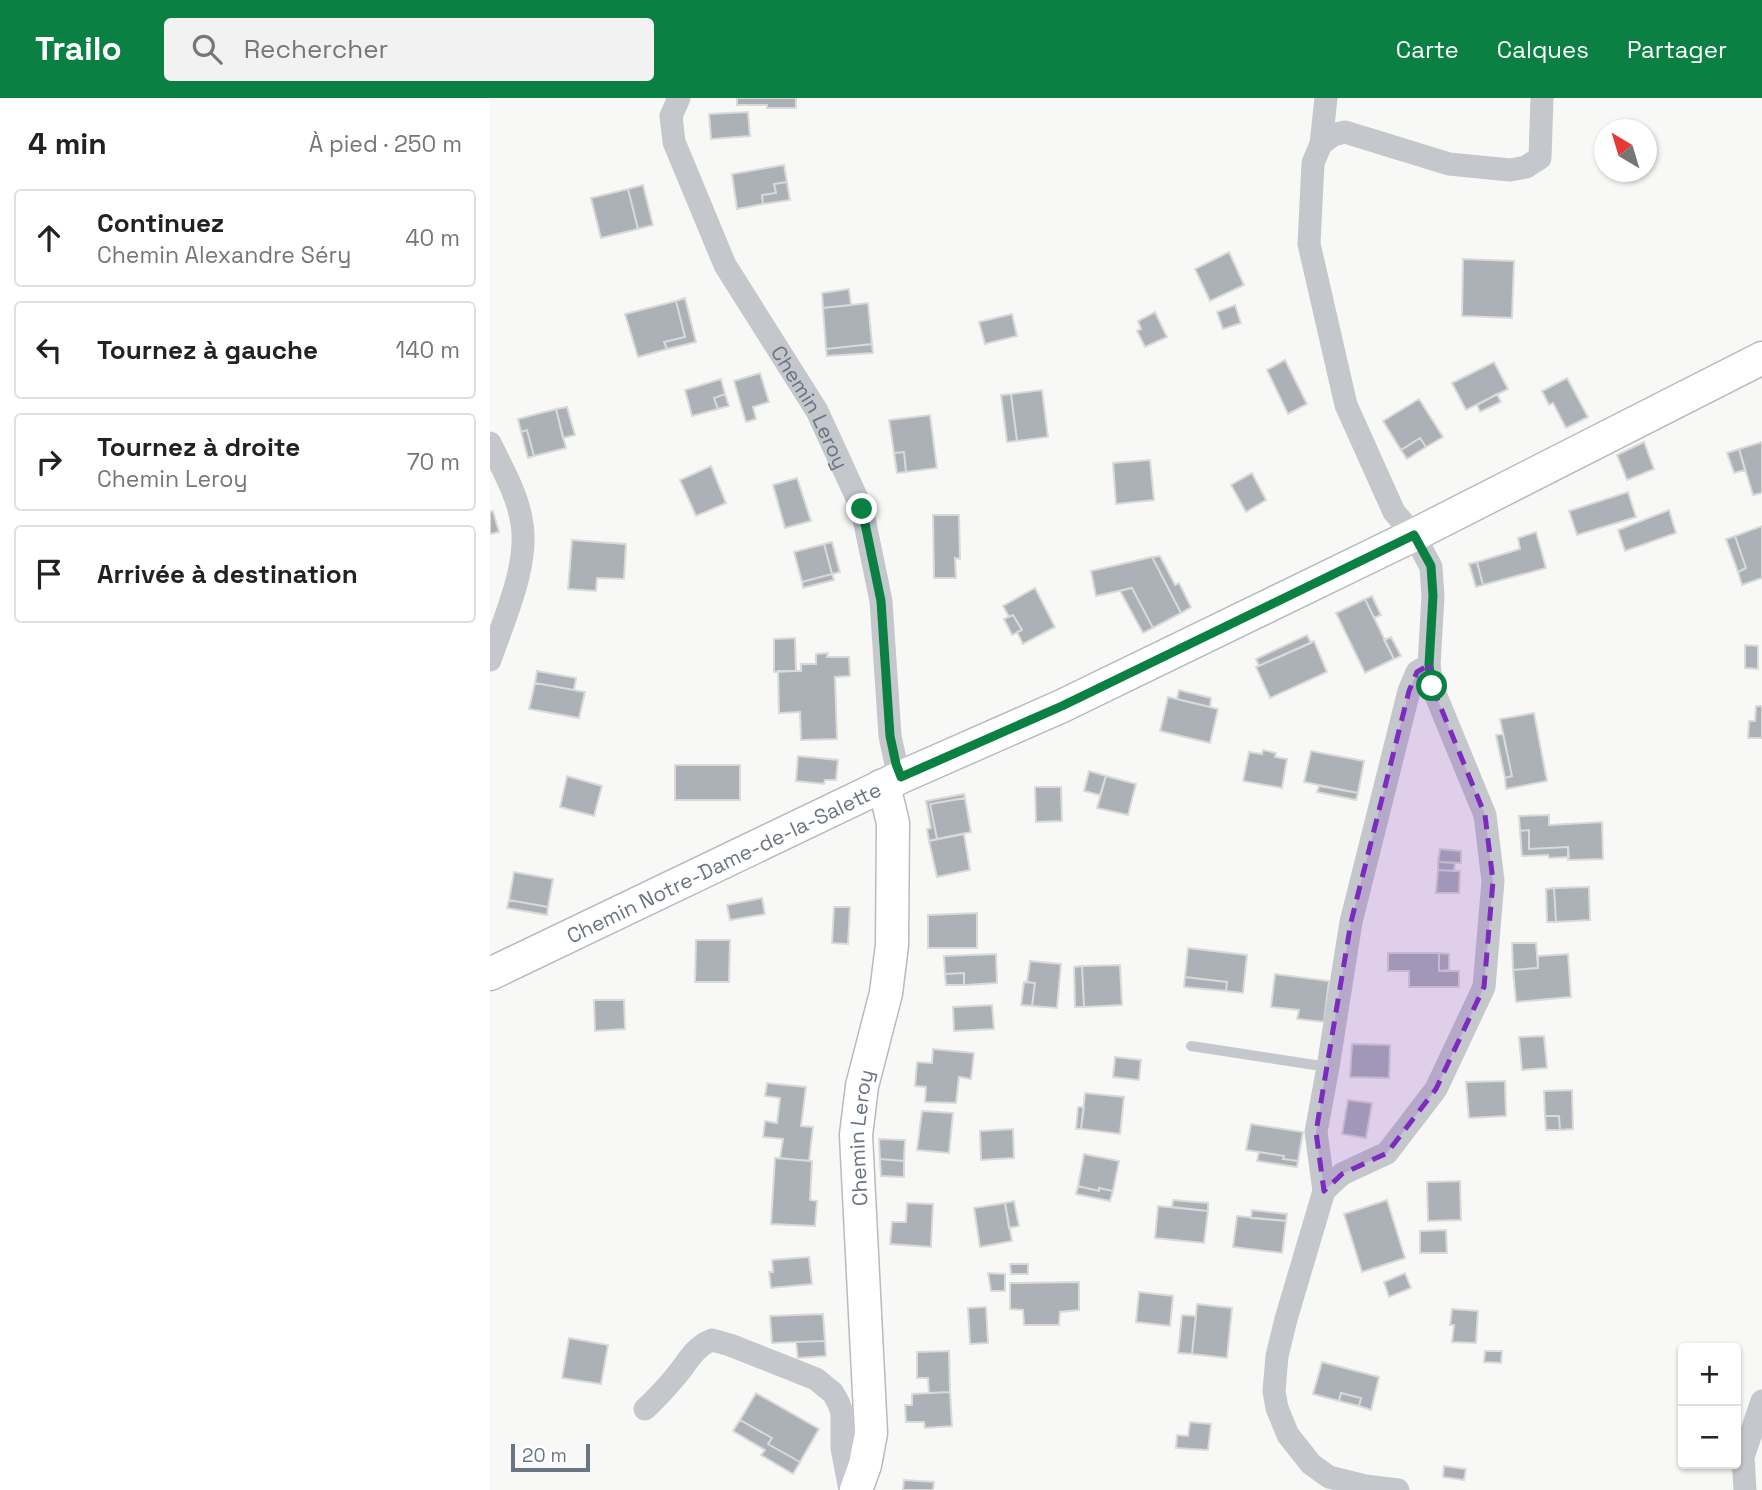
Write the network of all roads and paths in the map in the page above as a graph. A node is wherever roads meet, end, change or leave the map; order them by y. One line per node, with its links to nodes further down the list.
1 (678, 98): 10 (street, Chemin Leroy)
2 (1326, 98): 4 (street)
3 (1542, 98): 4 (street)
4 (1321, 144): 7 (street)
5 (1762, 358): 7 (street, Chemin Notre-Dame-de-la-Salette)
6 (490, 443): 8 (street)
7 (1414, 535): 9 (street); 10 (street, Chemin Notre-Dame-de-la-Salette)
8 (490, 660)
9 (1429, 665): 13 (street); 14 (street)
10 (891, 782): 11 (street, Chemin Notre-Dame-de-la-Salette); 18 (street, Chemin Leroy)
11 (490, 974)
12 (1191, 1046): 13 (lane)
13 (1328, 1067): 14 (street)
14 (1324, 1191): 19 (street)
15 (1762, 1401): 20 (street)
16 (645, 1409): 17 (street)
17 (850, 1490)
18 (856, 1490)
19 (1398, 1490)
20 (1745, 1490)

